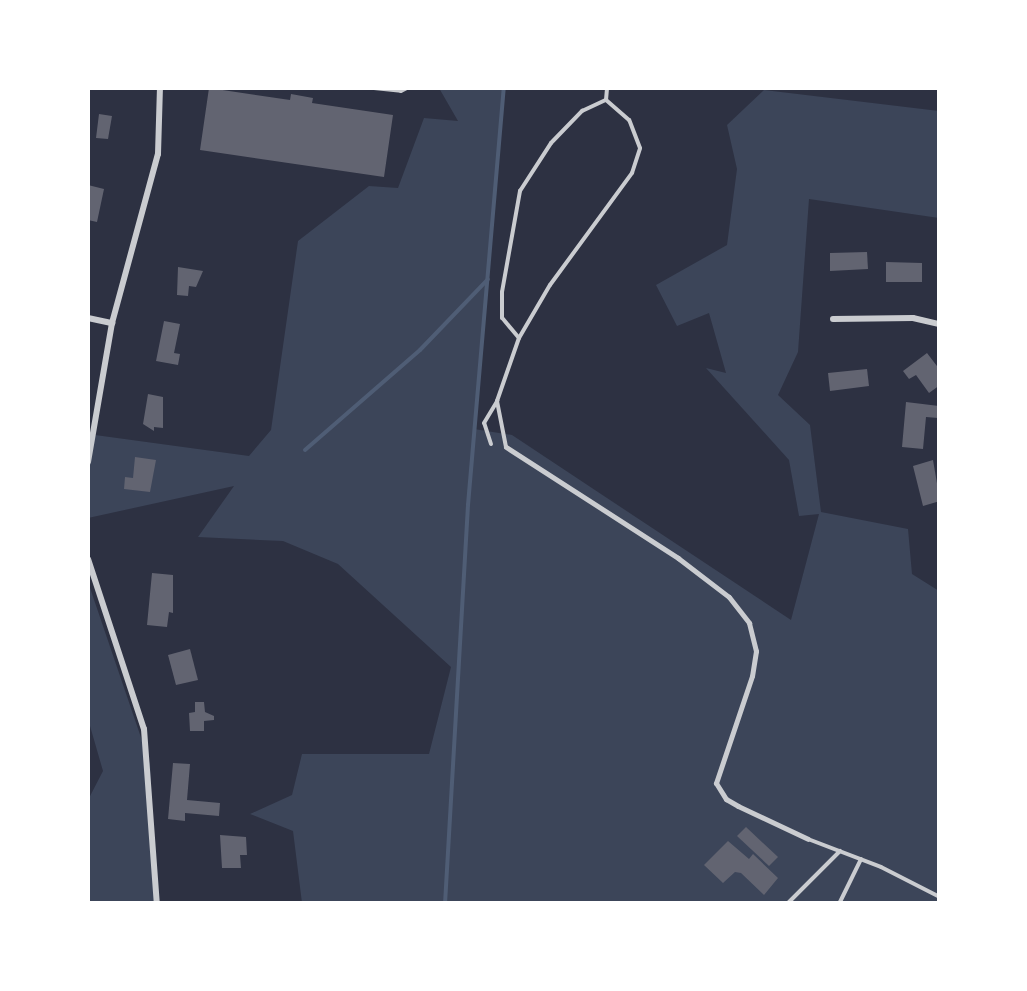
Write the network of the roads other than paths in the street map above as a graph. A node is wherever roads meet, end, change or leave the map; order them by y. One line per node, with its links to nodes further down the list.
1 (160, 88): 8 (street)
2 (374, 88): 3 (lane)
3 (407, 88)
4 (607, 88): 5 (lane)
5 (606, 100): 10 (lane); 10 (lane)
6 (88, 318): 8 (street)
7 (833, 320): 9 (street)
8 (112, 323): 14 (street)
9 (940, 324)
10 (519, 338): 11 (lane)
11 (497, 401): 12 (lane); 13 (lane)
12 (491, 444)
13 (506, 447): 16 (street)
14 (88, 462)
15 (88, 559): 20 (street)
16 (808, 839): 17 (lane)
17 (840, 851): 18 (lane); 21 (lane)
18 (861, 859): 19 (lane); 22 (lane)
19 (940, 897)
20 (157, 904)
21 (787, 904)
22 (840, 904)

